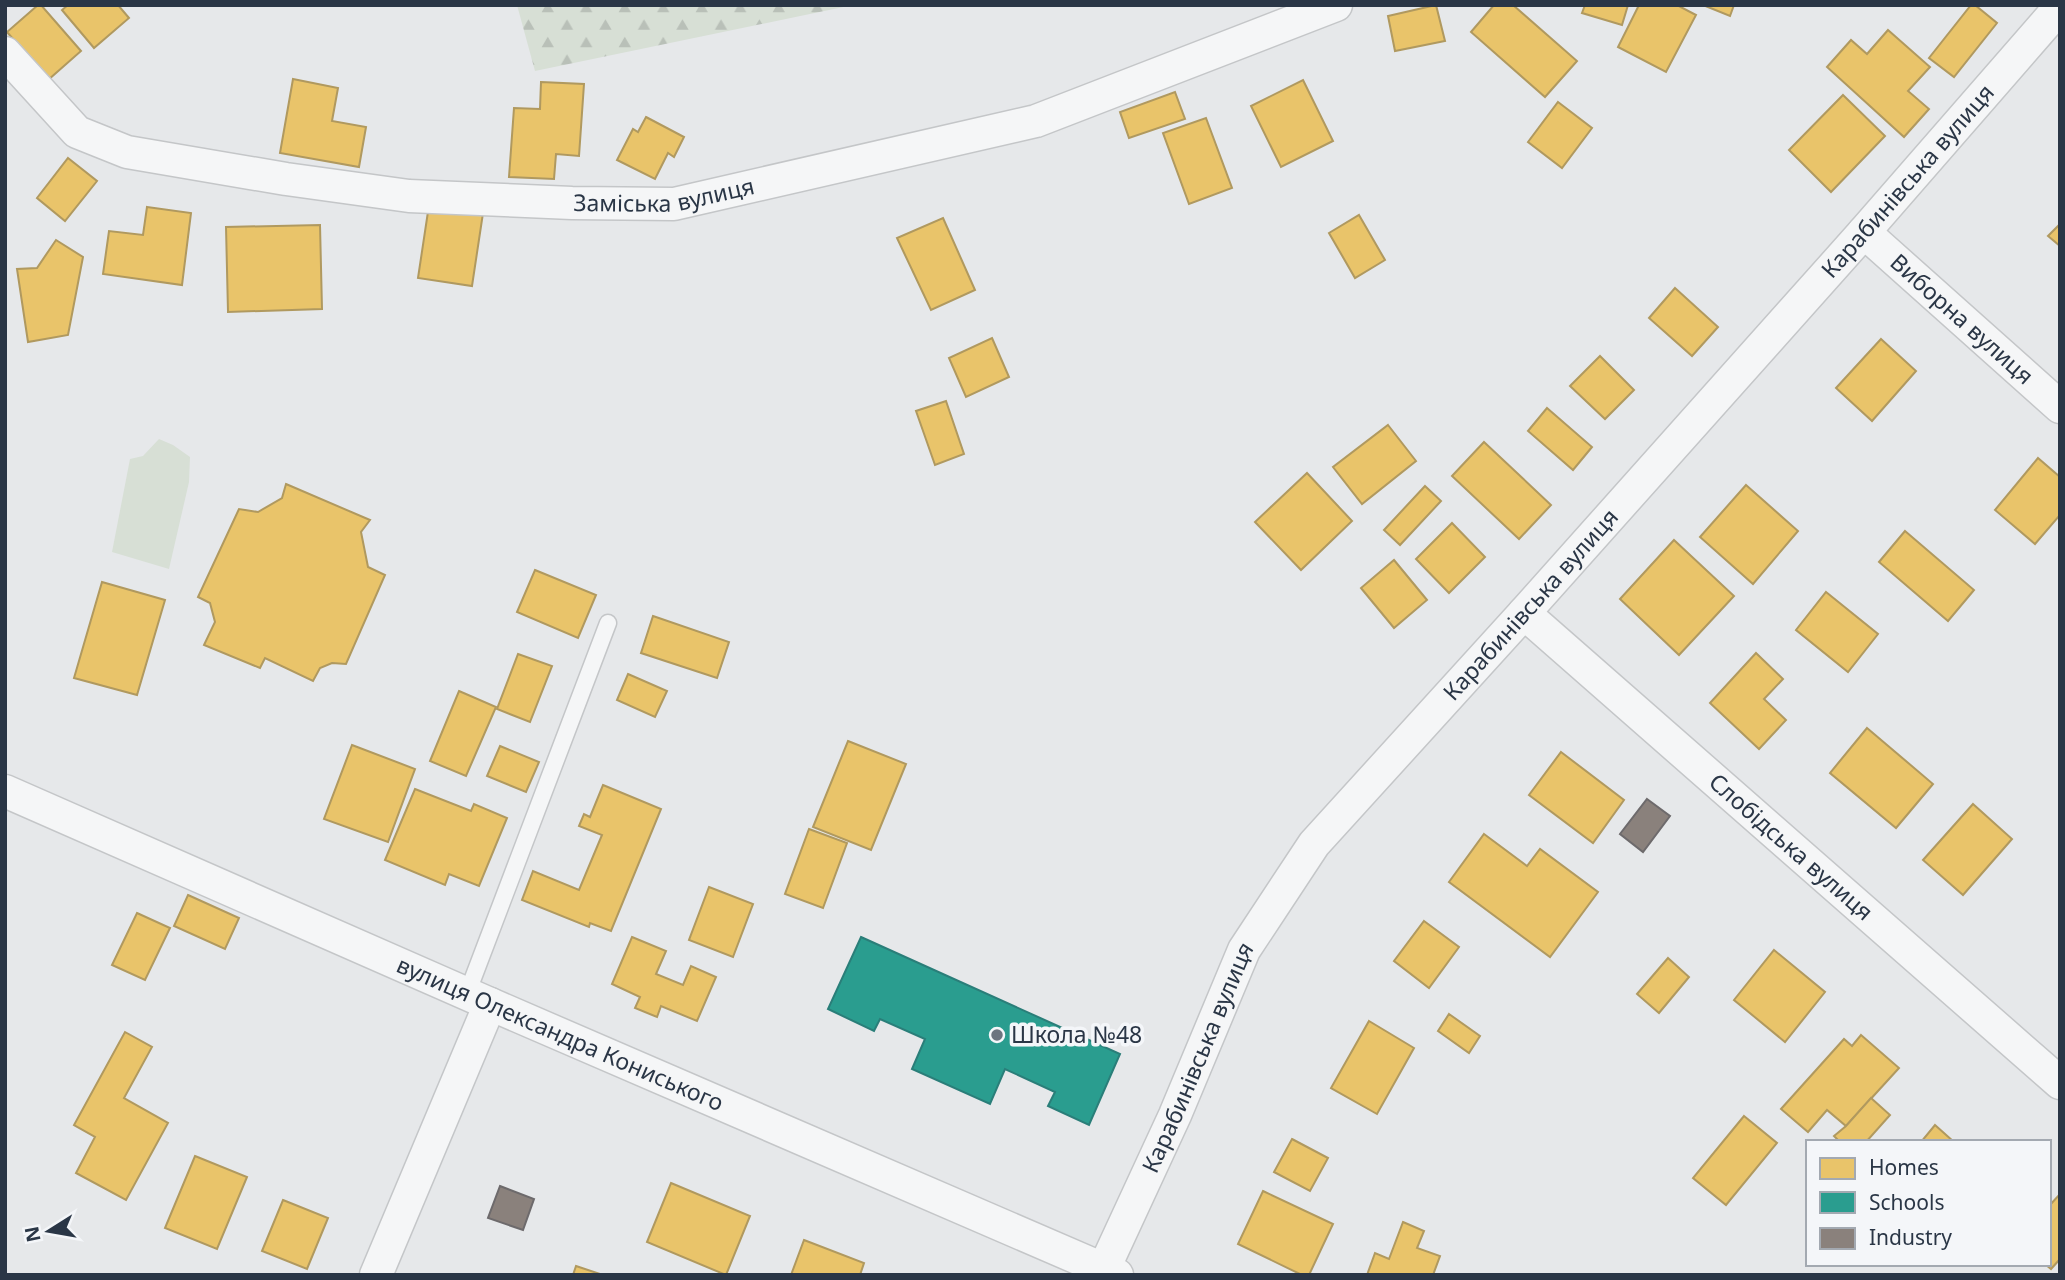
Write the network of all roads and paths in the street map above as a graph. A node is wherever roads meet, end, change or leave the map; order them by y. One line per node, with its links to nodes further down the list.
1 (1336, 5): 3 (street, Заміська вулиця)
2 (2060, 7): 4 (street, Карабинівська вулиця)
3 (5, 53)
4 (1864, 232): 5 (street, Виборна вулиця); 6 (street, Карабинівська вулиця)
5 (2060, 407)
6 (1524, 613): 10 (street, Слобідська вулиця); 11 (street, Карабинівська вулиця)
7 (608, 623): 9 (lane)
8 (5, 791): 9 (street, вулиця Олександра Кониського)
9 (478, 999): 11 (street, вулиця Олександра Кониського); 12 (street)
10 (2060, 1083)
11 (1107, 1273)
12 (376, 1275)

